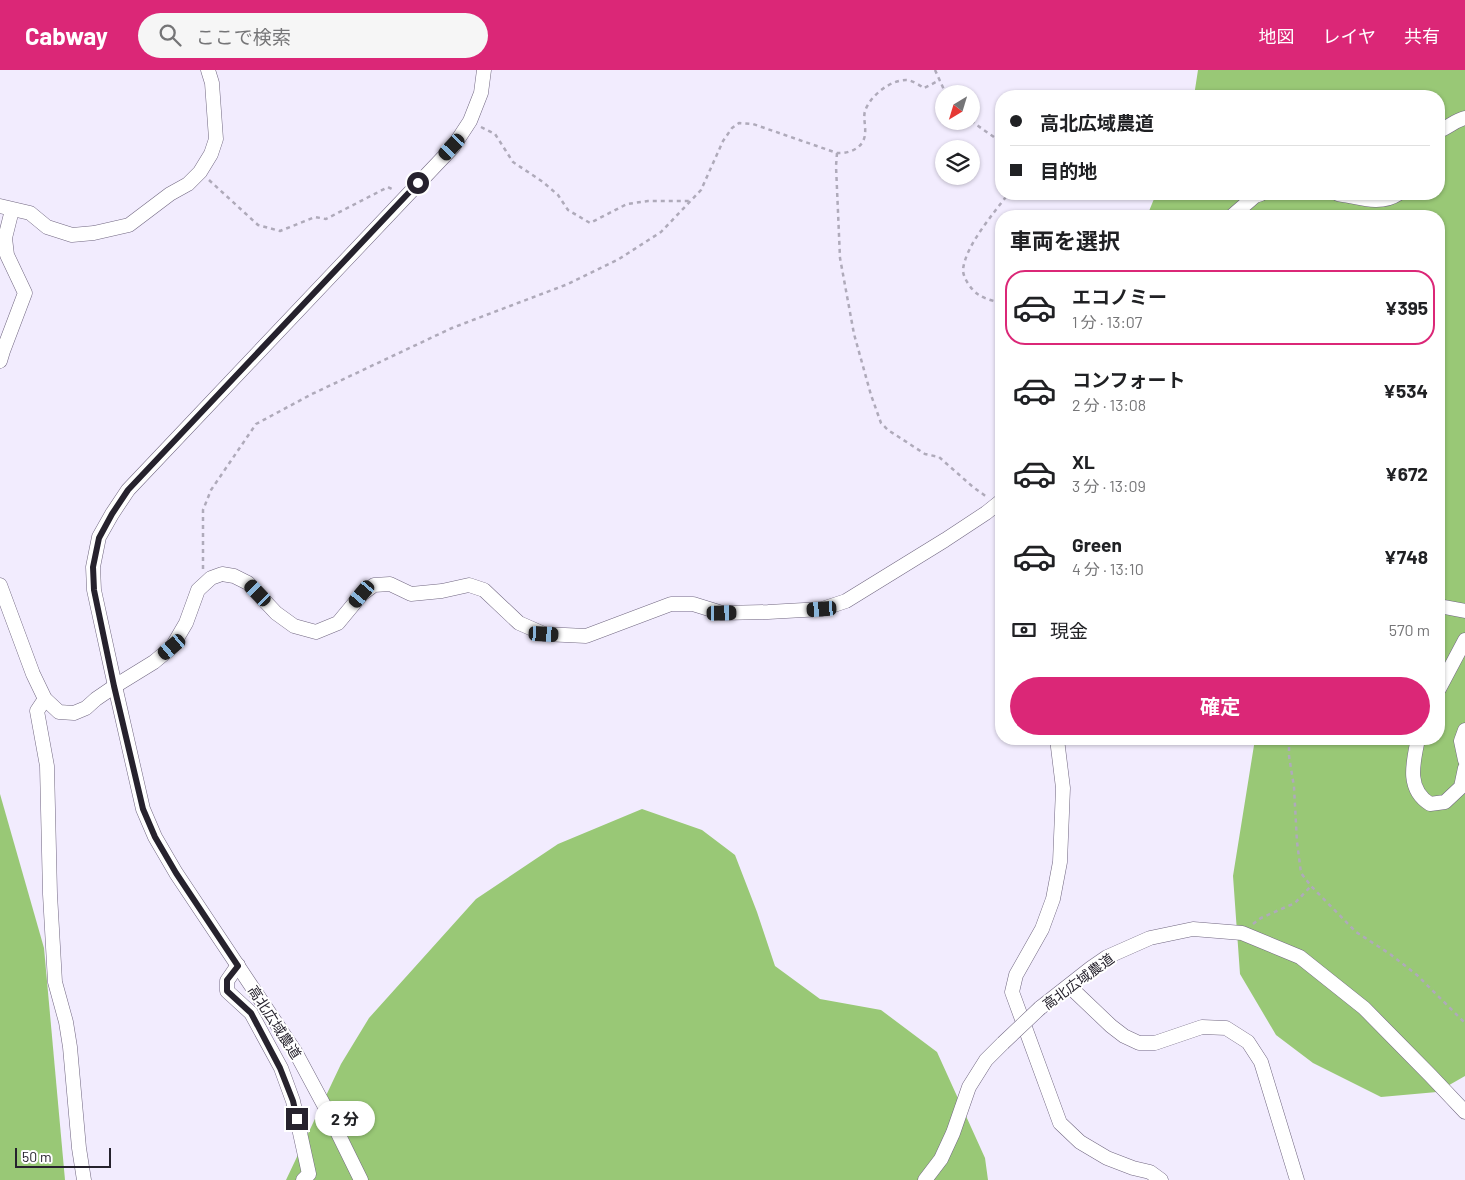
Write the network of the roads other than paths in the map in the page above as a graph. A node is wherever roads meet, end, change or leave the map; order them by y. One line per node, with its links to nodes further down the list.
1 (208, 70): 6 (street)
2 (484, 70): 15 (street, 高北広域農道)
3 (1465, 118): 4 (street)
4 (1445, 129)
5 (1250, 200): 7 (street)
6 (6, 208): 8 (street)
7 (1239, 210)
8 (0, 361)
9 (995, 506): 15 (street)
10 (0, 585): 16 (street)
11 (1445, 607): 12 (street)
12 (1465, 611)
13 (1465, 640): 14 (street)
14 (1445, 678)
15 (114, 686): 16 (street); 22 (street, 高北広域農道)
16 (45, 699): 25 (street)
17 (1465, 730): 20 (street)
18 (1057, 745): 29 (street)
19 (1417, 745): 21 (street)
20 (1465, 760)
21 (1465, 768)
22 (238, 966): 26 (street); 27 (street, 高北広域農道)
23 (1069, 986): 24 (street, 高北広域農道); 28 (street, 高北広域農道, bridge); 30 (street)
24 (1465, 1112)
25 (84, 1180)
26 (303, 1180)
27 (361, 1180)
28 (925, 1180)
29 (1161, 1180)
30 (1297, 1180)

